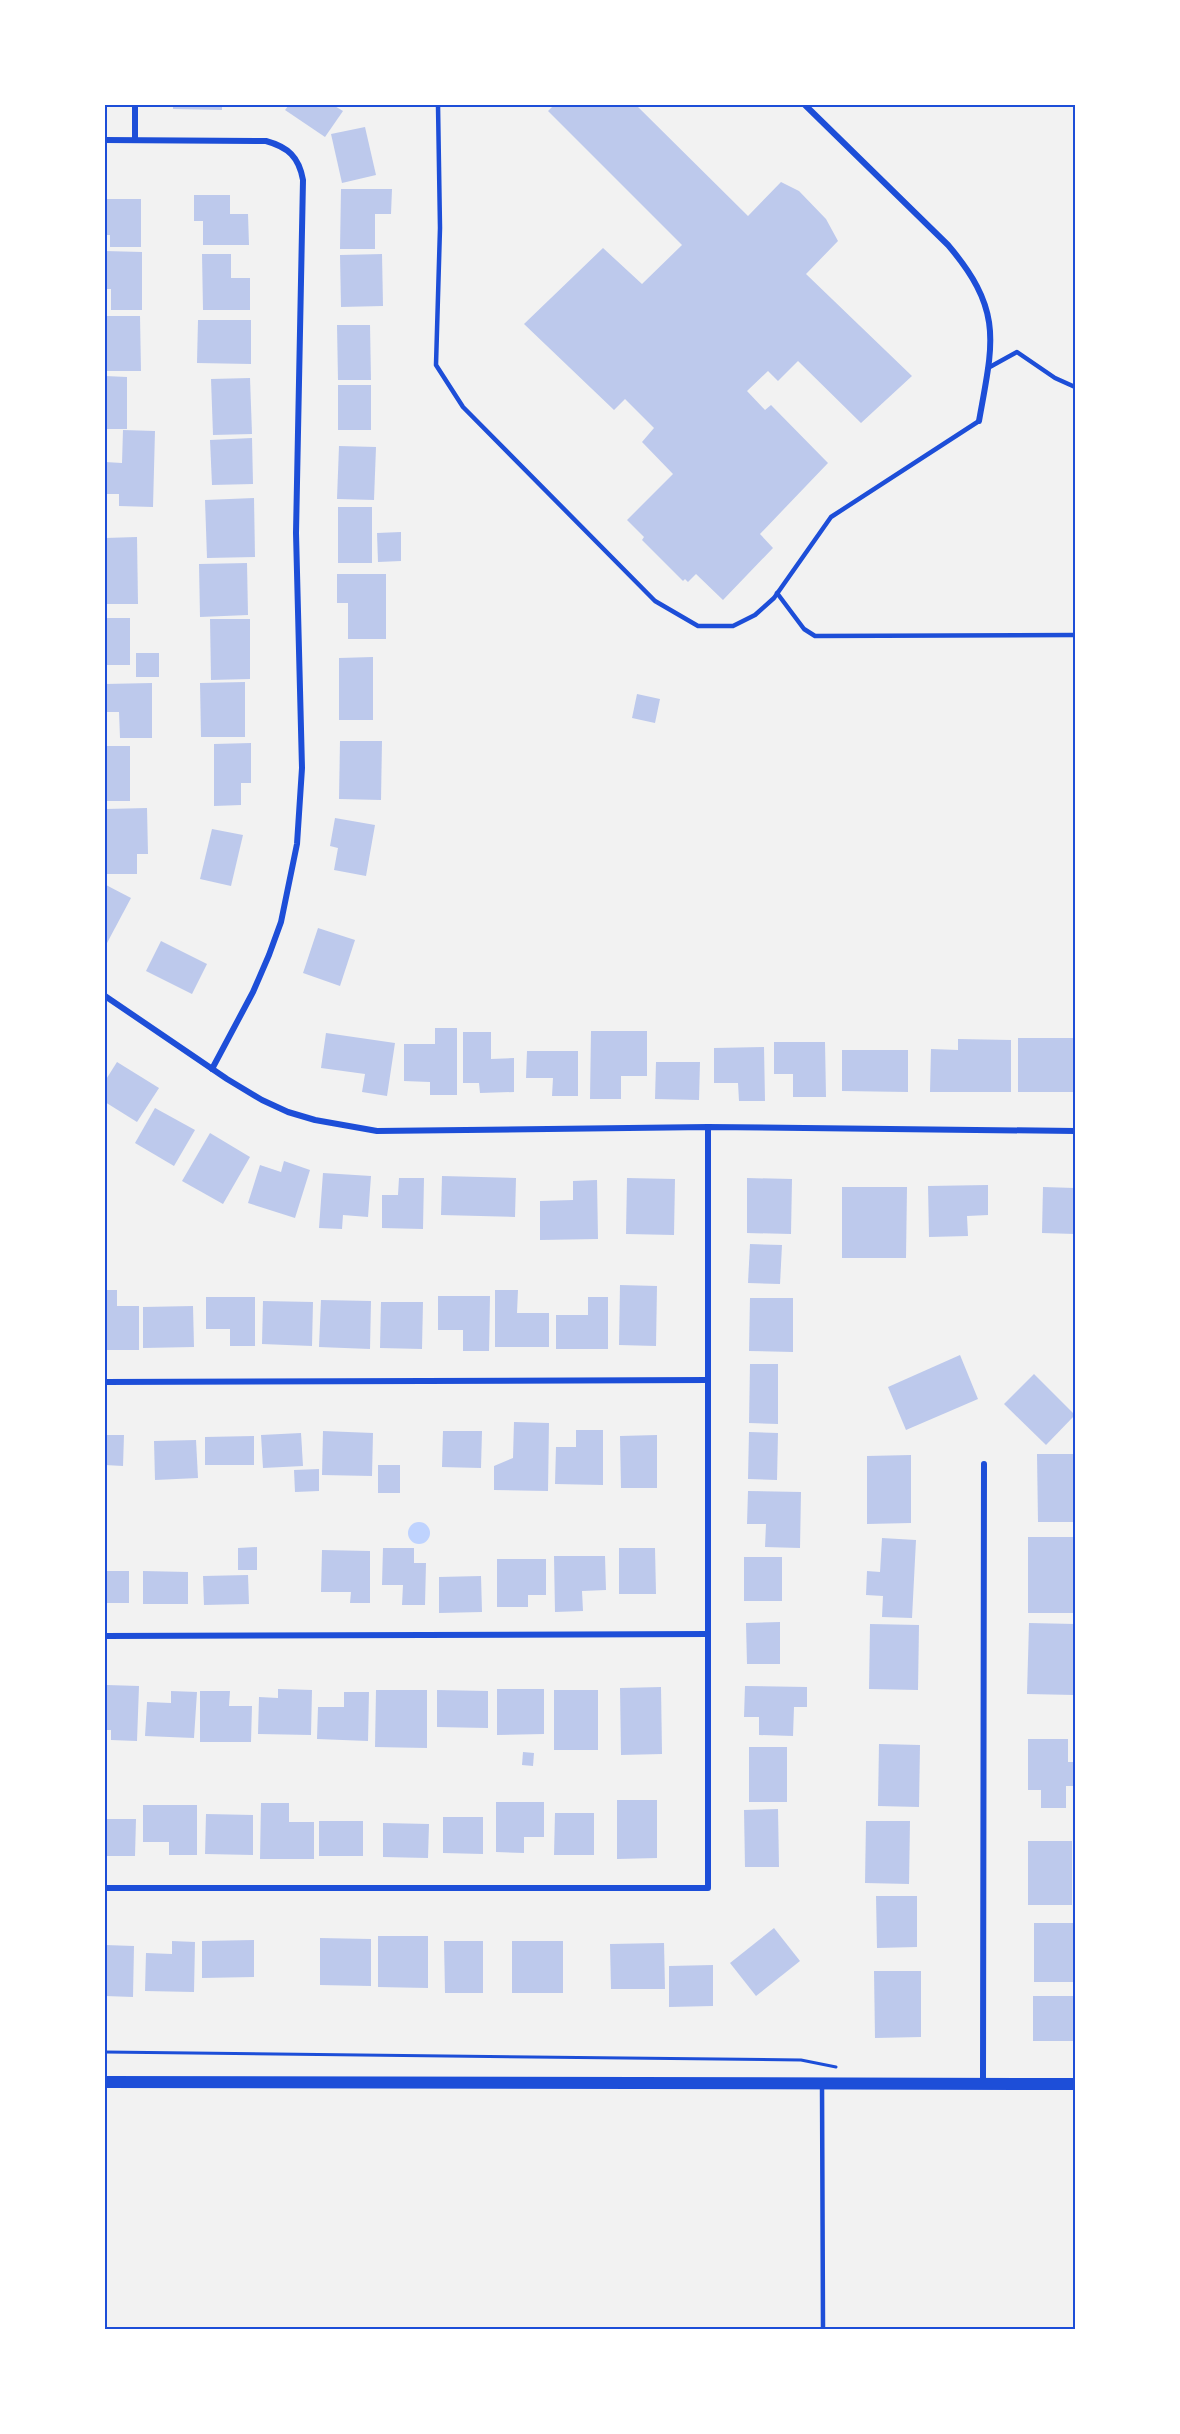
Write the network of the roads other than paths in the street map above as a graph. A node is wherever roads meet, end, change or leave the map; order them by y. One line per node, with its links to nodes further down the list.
1 (135, 105): 5 (street)
2 (438, 105): 9 (lane)
3 (805, 105): 6 (street)
4 (105, 140): 5 (street)
5 (135, 140): 12 (street)
6 (988, 368): 7 (lane); 8 (street)
7 (1075, 387)
8 (979, 421): 9 (lane)
9 (777, 593): 10 (lane)
10 (1075, 635)
11 (105, 996): 12 (street)
12 (212, 1069): 13 (street)
13 (708, 1127): 14 (street); 15 (street)
14 (1075, 1131)
15 (708, 1380): 16 (street); 18 (street)
16 (105, 1382)
17 (984, 1464): 23 (street)
18 (708, 1634): 19 (street); 20 (street)
19 (105, 1636)
20 (105, 1888)
21 (105, 2082): 22 (main road)
22 (822, 2084): 23 (main road); 25 (lane)
23 (983, 2084): 24 (main road)
24 (1075, 2084)
25 (823, 2329)

